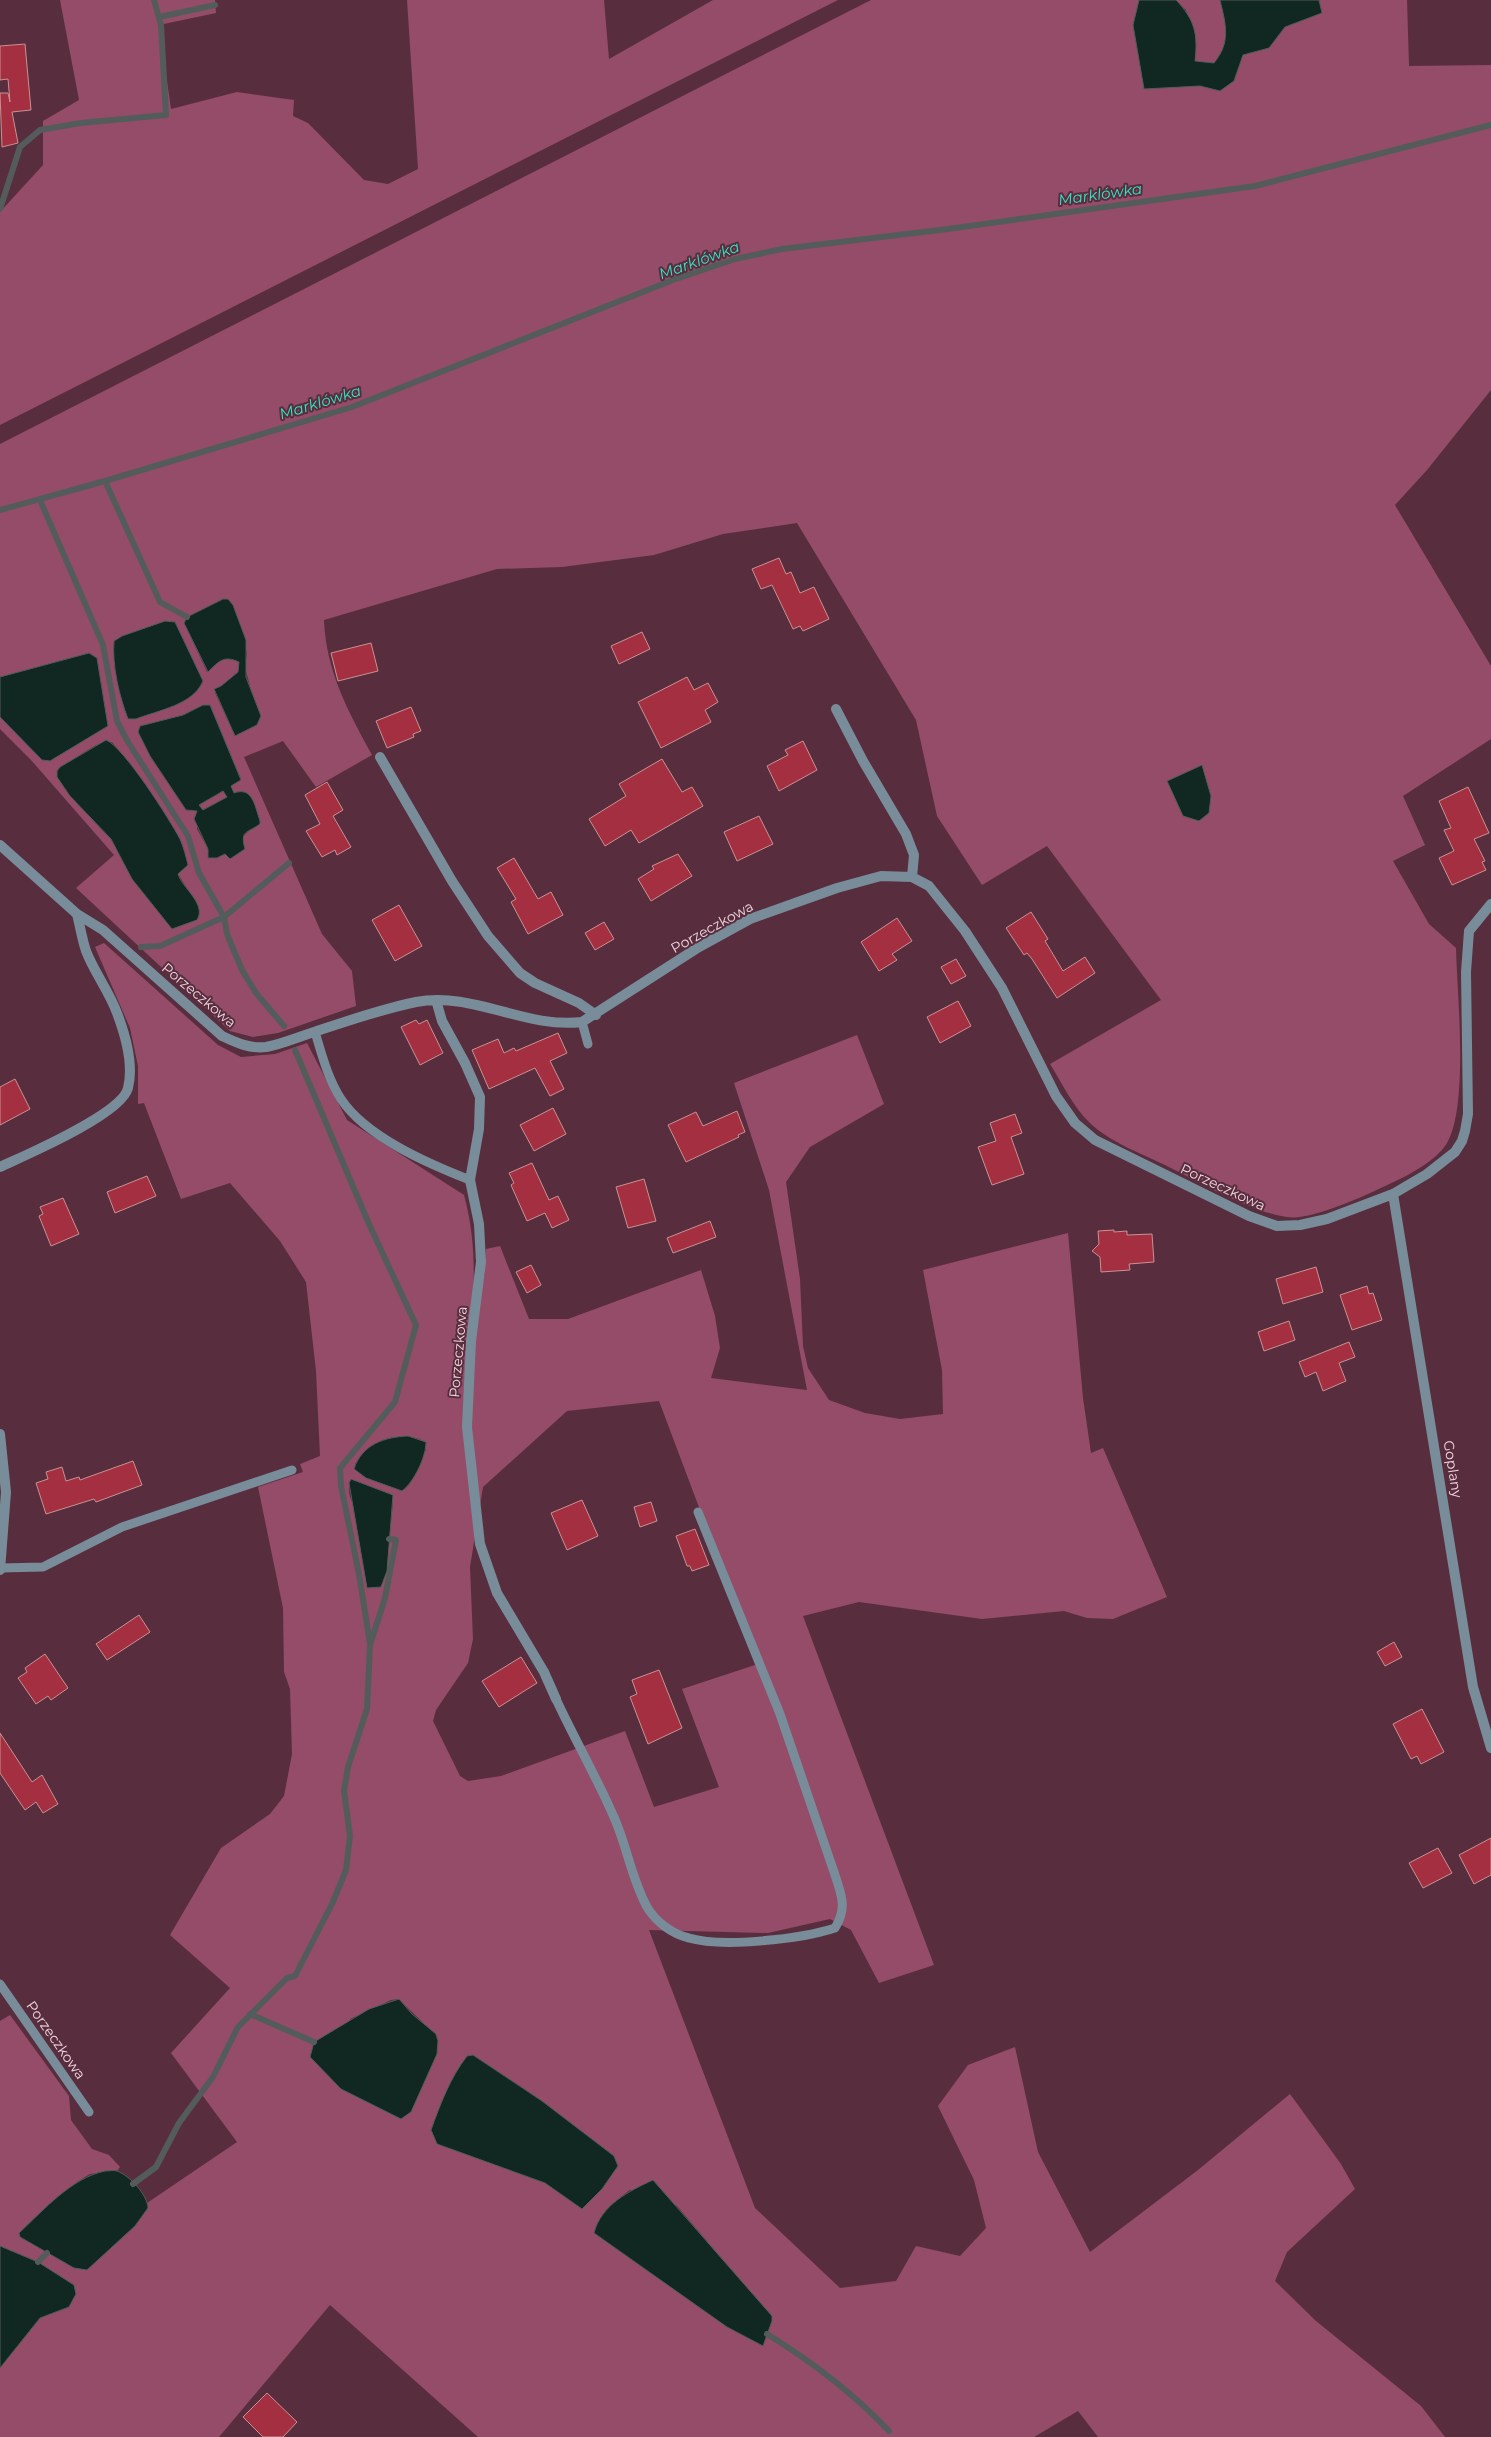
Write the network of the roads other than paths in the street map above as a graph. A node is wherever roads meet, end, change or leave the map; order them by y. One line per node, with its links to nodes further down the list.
1 (836, 708): 4 (street)
2 (380, 757): 8 (street)
3 (0, 845): 6 (street, Porzeczkowa)
4 (912, 877): 8 (street, Porzeczkowa); 14 (street, Porzeczkowa)
5 (1491, 904): 14 (street, Porzeczkowa)
6 (77, 914): 10 (street, Porzeczkowa); 12 (street)
7 (436, 1000): 9 (street, Porzeczkowa); 10 (street, Porzeczkowa); 13 (street, Porzeczkowa)
8 (596, 1015): 9 (street, Porzeczkowa)
9 (582, 1022): 11 (lane)
10 (315, 1032): 13 (lane)
11 (588, 1044)
12 (0, 1167)
13 (470, 1180): 19 (street, Porzeczkowa)
14 (1393, 1194): 20 (street, Goplany)
15 (0, 1434): 18 (street)
16 (292, 1470): 18 (lane)
17 (698, 1512): 19 (lane)
18 (0, 1569)
19 (556, 1699)
20 (1491, 1746)
21 (0, 1984): 22 (lane, Porzeczkowa)
22 (89, 2112)

